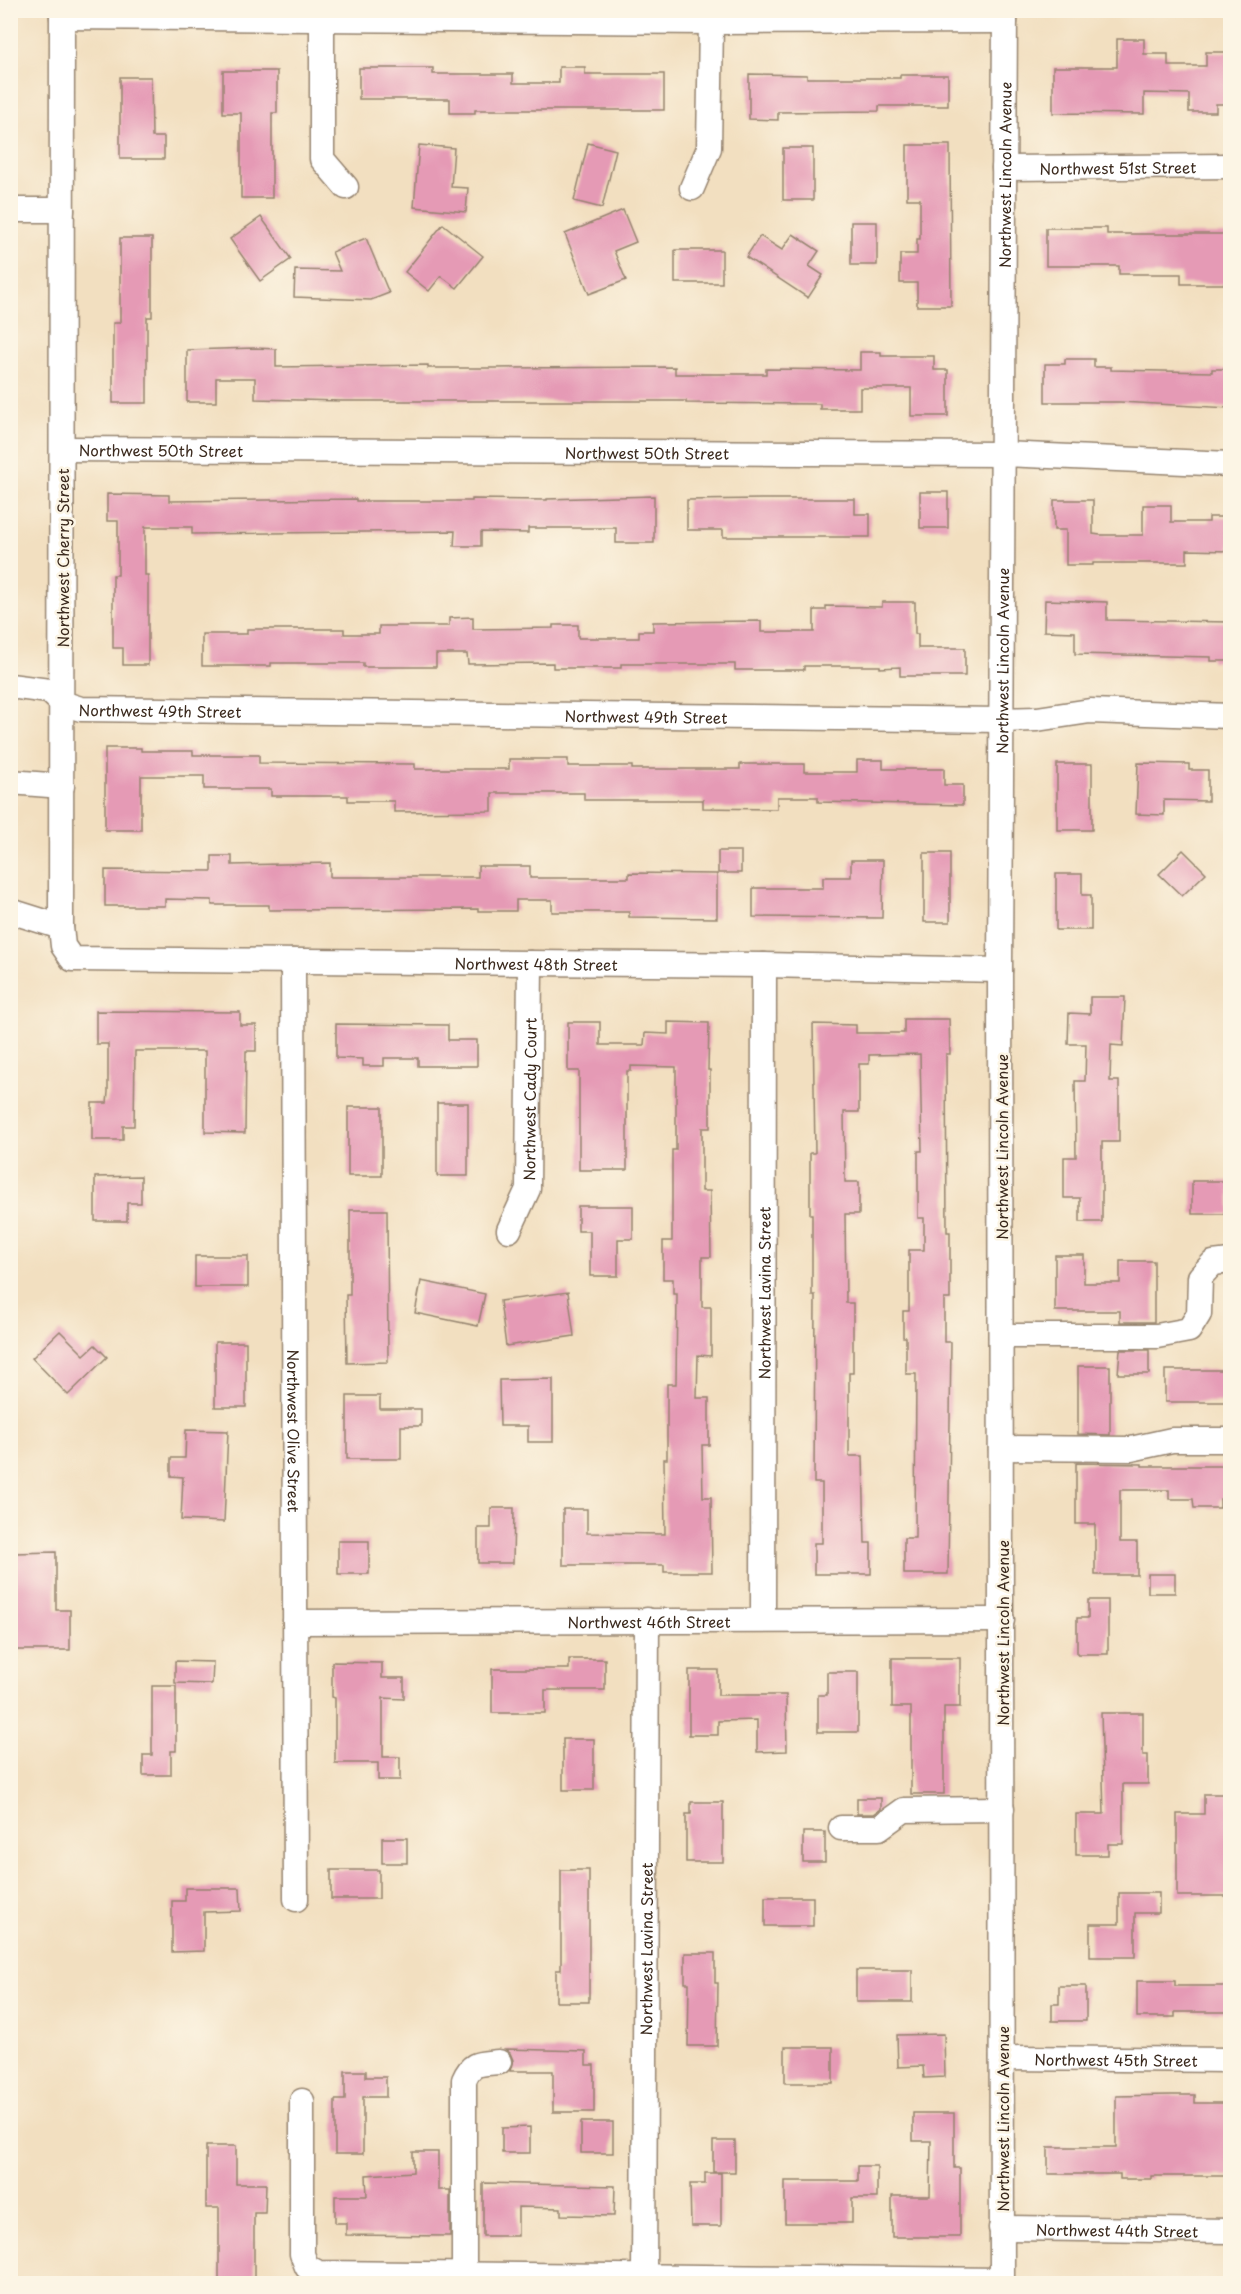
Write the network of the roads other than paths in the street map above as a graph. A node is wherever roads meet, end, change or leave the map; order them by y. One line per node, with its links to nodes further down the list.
1 (62, 14): 3 (street); 10 (street, Northwest Cherry Street)
2 (1005, 16): 4 (street); 6 (street, Northwest Lincoln Avenue)
3 (322, 19): 4 (street); 7 (street)
4 (711, 22): 8 (street)
5 (1230, 166): 6 (street, Northwest 51st Street)
6 (1004, 168): 12 (street, Northwest Lincoln Avenue)
7 (346, 187)
8 (692, 188)
9 (10, 210): 10 (street)
10 (62, 210): 11 (street, Northwest Cherry Street)
11 (62, 449): 12 (street, Northwest 50th Street); 15 (street, Northwest Cherry Street)
12 (1003, 454): 13 (street, Northwest 50th Street); 17 (street, Northwest Lincoln Avenue)
13 (1230, 465)
14 (10, 686): 15 (street, Northwest 49th Street)
15 (62, 703): 17 (street, Northwest 49th Street); 19 (street, Northwest Cherry Street)
16 (1230, 716): 17 (street, Northwest 49th Street)
17 (1001, 720): 26 (street, Northwest Lincoln Avenue)
18 (10, 782): 19 (street)
19 (62, 786): 21 (street, Northwest Cherry Street)
20 (10, 911): 21 (street)
21 (61, 927): 22 (street, Northwest Cherry Street)
22 (72, 959): 23 (street, Northwest 48th Street)
23 (293, 961): 24 (street, Northwest 48th Street); 35 (street, Northwest Olive Street)
24 (530, 963): 25 (street, Northwest 48th Street); 27 (street, Northwest Cady Court)
25 (764, 965): 26 (street, Northwest 48th Street); 33 (street, Northwest Lavina Street)
26 (1000, 970): 29 (street, Northwest Lincoln Avenue)
27 (509, 1230)
28 (1230, 1262): 29 (street)
29 (1001, 1336): 31 (street, Northwest Lincoln Avenue)
30 (1230, 1440): 31 (street)
31 (1001, 1448): 34 (street, Northwest Lincoln Avenue)
32 (647, 1620): 33 (street, Northwest 46th Street); 35 (street, Northwest 46th Street); 46 (street, Northwest Lavina Street)
33 (763, 1620): 34 (street, Northwest 46th Street)
34 (1002, 1620): 36 (street, Northwest Lincoln Avenue)
35 (295, 1622): 38 (street, Northwest Olive Street)
36 (1002, 1809): 37 (street); 39 (street, Northwest Lincoln Avenue)
37 (841, 1828)
38 (296, 1899)
39 (1002, 2058): 40 (street, Northwest 45th Street); 43 (street, Northwest Lincoln Avenue)
40 (1230, 2060)
41 (499, 2062): 45 (street)
42 (302, 2101): 45 (street)
43 (1001, 2228): 44 (street, Northwest 44th Street); 48 (street, Northwest Lincoln Avenue)
44 (1230, 2231)
45 (464, 2275): 46 (street)
46 (644, 2276): 47 (street)
47 (765, 2280): 48 (street)
48 (1002, 2282)

